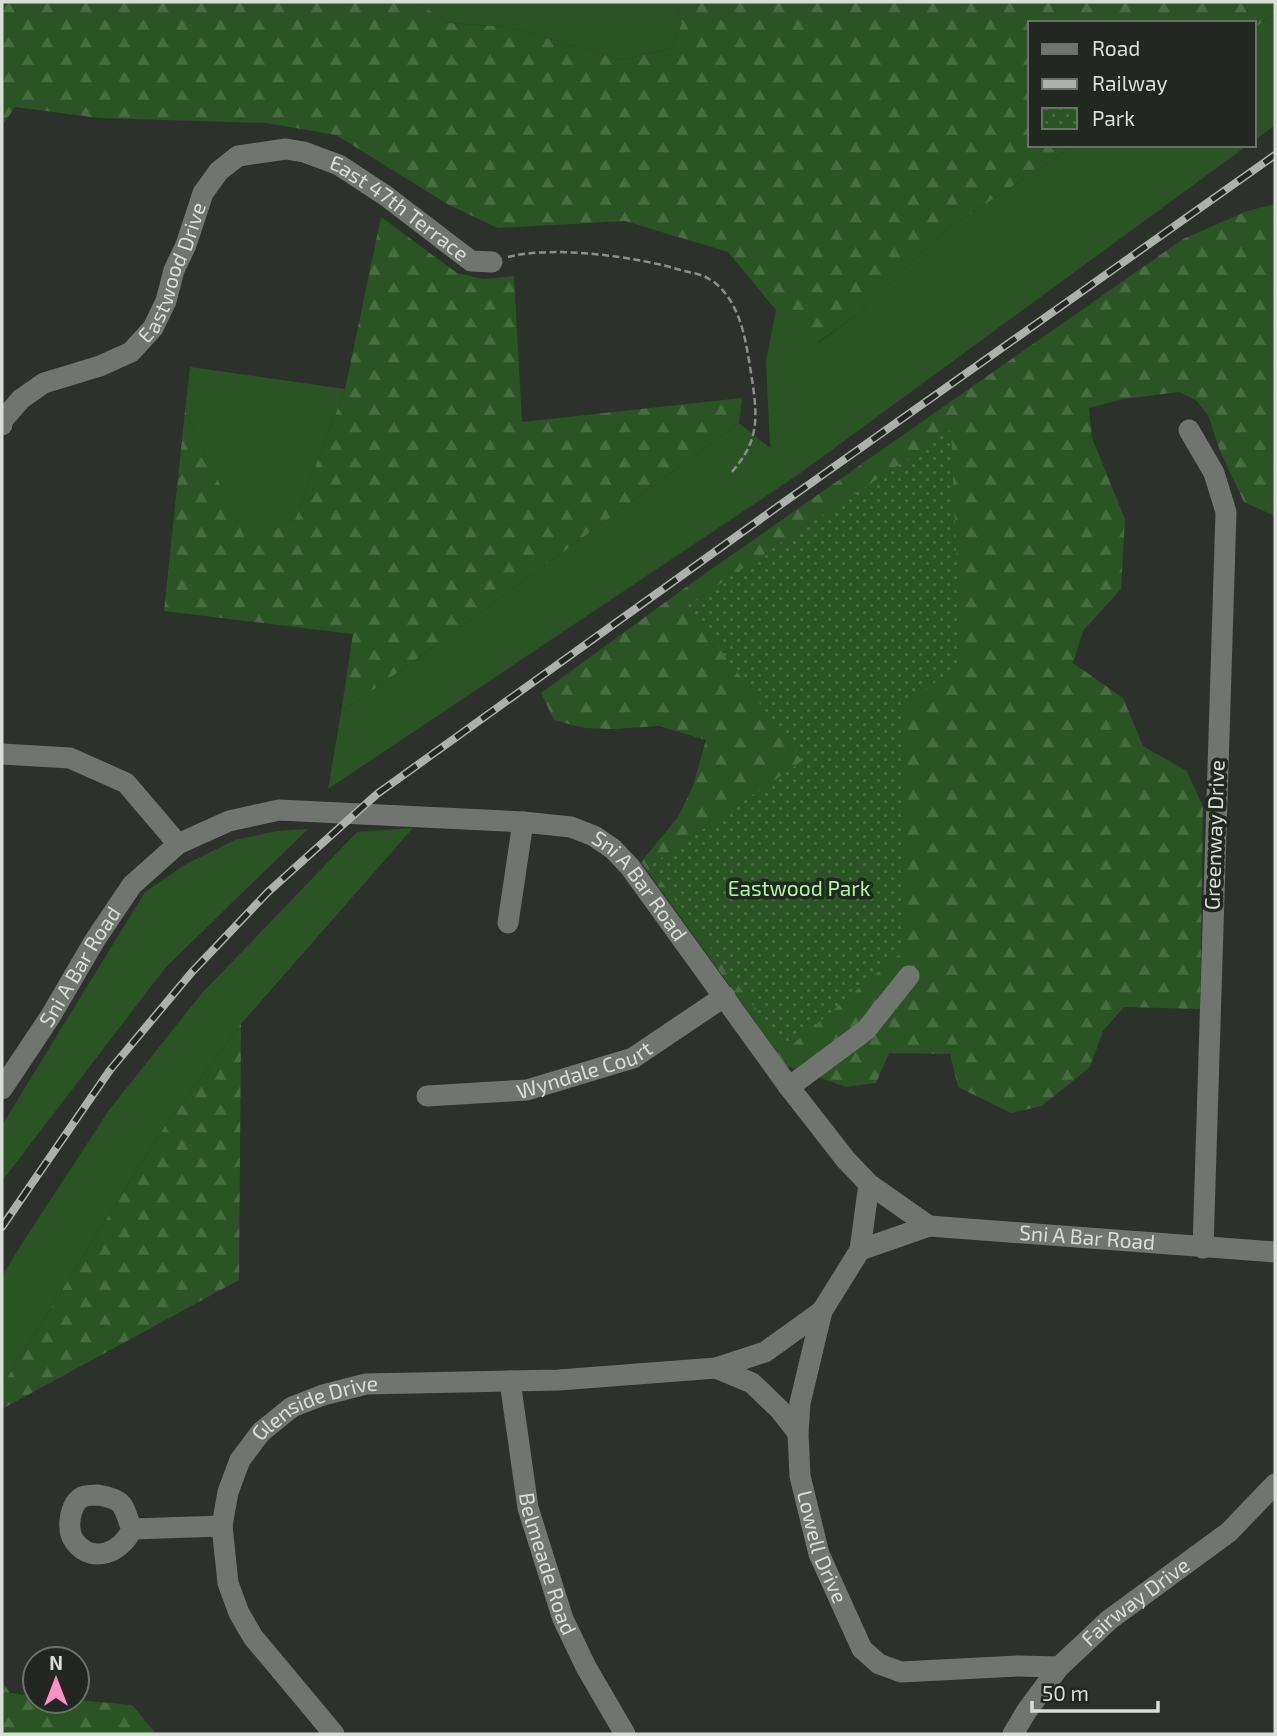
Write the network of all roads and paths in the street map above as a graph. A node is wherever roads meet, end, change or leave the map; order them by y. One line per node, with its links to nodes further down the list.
1 (304, 152): 2 (street, East 47th Terrace); 3 (street, Eastwood Drive)
2 (492, 262): 5 (path)
3 (2, 425)
4 (1189, 430): 17 (street, Greenway Drive)
5 (730, 474)
6 (2, 754): 8 (street)
7 (523, 822): 8 (street, Sni A Bar Road); 9 (street); 11 (street, Sni A Bar Road)
8 (178, 844): 13 (street, Sni A Bar Road)
9 (508, 923)
10 (909, 976): 12 (street)
11 (725, 996): 12 (street, Sni A Bar Road); 14 (street, Wyndale Court)
12 (789, 1087): 15 (street, Sni A Bar Road)
13 (2, 1089)
14 (427, 1096)
15 (869, 1184): 16 (street, Sni A Bar Road); 18 (street, Lowell Drive)
16 (929, 1226): 17 (street, Sni A Bar Road); 18 (street)
17 (1203, 1248): 19 (street, Sni A Bar Road)
18 (860, 1250): 20 (street, Lowell Drive)
19 (1275, 1252)
20 (822, 1311): 21 (street, Glenside Drive); 23 (street, Lowell Drive)
21 (716, 1368): 22 (street, Glenside Drive); 23 (street, Glenside Drive)
22 (510, 1381): 25 (street, Glenside Drive); 29 (street, Belmeade Road)
23 (798, 1433): 27 (street, Lowell Drive)
24 (1275, 1483): 27 (street, Fairway Drive)
25 (222, 1526): 26 (street); 28 (street, Glenside Drive)
26 (132, 1529)
27 (1059, 1667): 30 (street, Fairway Drive)
28 (334, 1734)
29 (625, 1734)
30 (1013, 1734)

